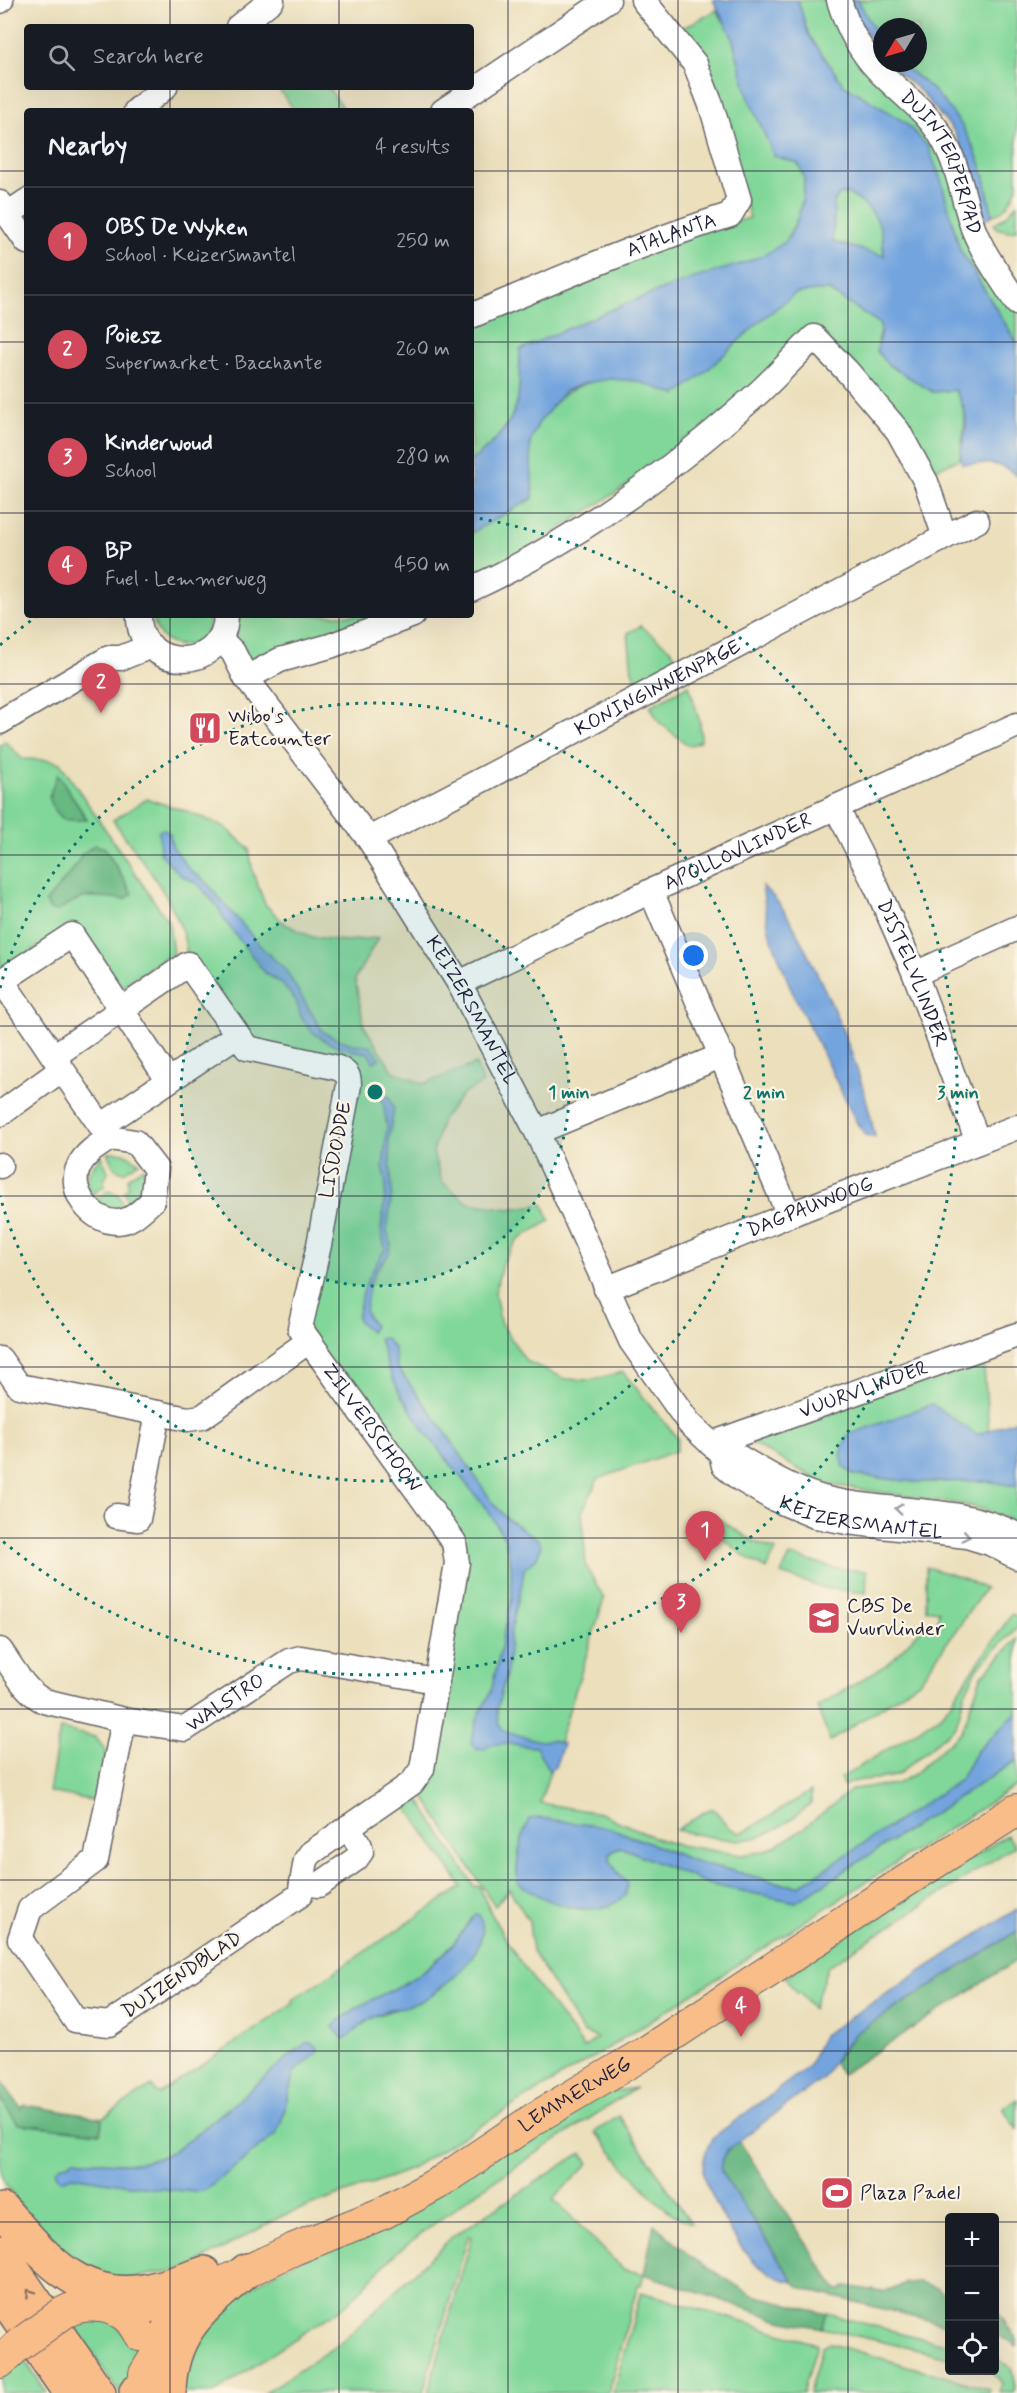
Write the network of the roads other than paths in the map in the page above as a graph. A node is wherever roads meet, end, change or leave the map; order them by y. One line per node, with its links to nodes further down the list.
1 (272, 0): 5 (street)
2 (608, 0): 8 (street)
3 (643, 0): 14 (street, ATALANTA)
4 (839, 0): 13 (street, DUINTERPERPAD)
5 (242, 24)
6 (161, 90): 9 (street)
7 (473, 90): 10 (street)
8 (474, 90)
9 (140, 108)
10 (446, 108)
11 (12, 206): 12 (street)
12 (24, 235)
13 (1017, 303)
14 (474, 315)
15 (977, 521): 16 (street, KONINGINNENPAGE)
16 (945, 537): 17 (street); 26 (street, KONINGINNENPAGE)
17 (474, 588)
18 (226, 618): 21 (street)
19 (405, 618): 22 (street)
20 (144, 630): 21 (street); 23 (street)
21 (213, 646): 22 (street, KEIZERSMANTEL)
22 (246, 678): 26 (street, KEIZERSMANTEL)
23 (0, 722)
24 (1017, 724): 25 (street, APOLLOVLINDER)
25 (836, 807): 27 (street, APOLLOVLINDER); 29 (street, DISTELVLINDER)
26 (369, 839): 31 (street, KEIZERSMANTEL)
27 (651, 891): 31 (street, APOLLOVLINDER); 34 (street)
28 (1017, 928): 29 (street)
29 (915, 974): 40 (street, DISTELVLINDER)
30 (1, 981): 32 (street); 35 (street)
31 (459, 983): 39 (street, KEIZERSMANTEL)
32 (123, 1010): 33 (street); 35 (street); 36 (street)
33 (237, 1035): 36 (street); 44 (street, LISDODDE)
34 (723, 1055): 39 (street); 41 (street)
35 (57, 1063): 36 (street); 37 (street)
36 (168, 1080)
37 (0, 1114)
38 (1017, 1127): 40 (street, DAGPAUWOOG)
39 (537, 1131): 42 (street, KEIZERSMANTEL)
40 (978, 1142): 41 (street, DAGPAUWOOG)
41 (789, 1215): 42 (street, DAGPAUWOOG)
42 (606, 1289): 47 (street, KEIZERSMANTEL)
43 (1017, 1335): 47 (street, VUURVLINDER)
44 (309, 1341): 46 (street); 52 (street, ZILVERSCHOON)
45 (0, 1359): 46 (street)
46 (158, 1413): 48 (street)
47 (716, 1448): 49 (street, KEIZERSMANTEL, one-way to 47); 50 (street, KEIZERSMANTEL, one-way to 50)
48 (116, 1516)
49 (1017, 1535)
50 (1017, 1557)
51 (0, 1650): 53 (street, WALSTRO)
52 (436, 1681): 53 (street, WALSTRO); 53 (street, DUIZENDBLAD)
53 (124, 1719)
54 (1017, 1795): 59 (main road, LEMMERWEG)
55 (1017, 1810): 58 (main road, LEMMERWEG)
56 (2, 2208): 59 (highway); 61 (highway)
57 (0, 2251): 66 (highway, one-way to 57)
58 (247, 2270): 64 (highway)
59 (204, 2272): 62 (main road, LEMMERWEG)
60 (0, 2292): 65 (highway)
61 (72, 2310): 62 (main road); 63 (main road, bridge)
62 (128, 2317): 64 (main road)
63 (5, 2352)
64 (144, 2389)
65 (70, 2393)
66 (99, 2393)

